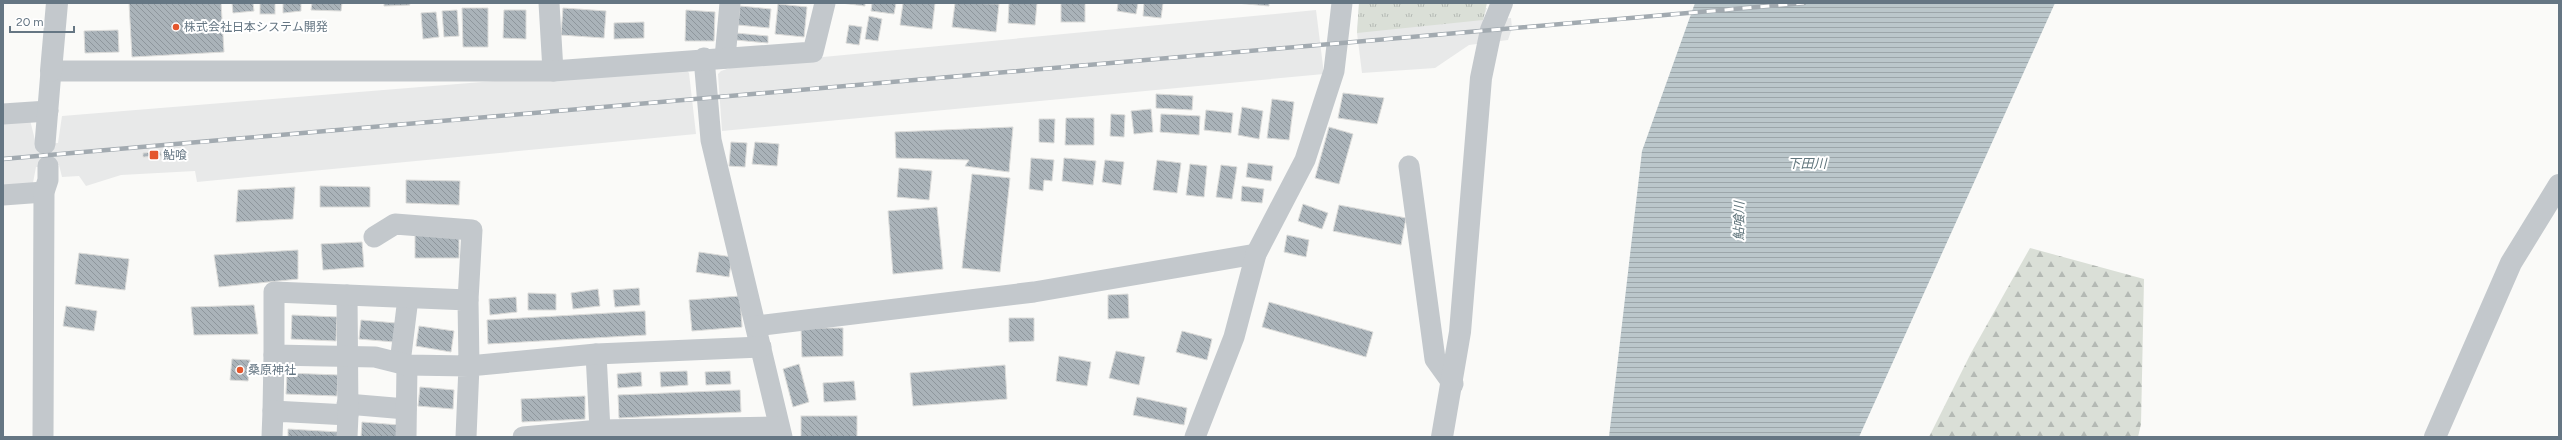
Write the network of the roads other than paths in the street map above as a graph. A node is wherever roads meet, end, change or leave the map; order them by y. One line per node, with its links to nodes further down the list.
1 (57, 3): 9 (street)
2 (549, 3): 10 (street)
3 (730, 3): 8 (street)
4 (825, 3): 8 (street)
5 (1342, 3): 20 (street)
6 (1502, 3): 31 (street)
7 (704, 58): 8 (street); 10 (street); 24 (street)
8 (725, 58)
9 (51, 71): 10 (street); 11 (street)
10 (552, 71)
11 (48, 112): 12 (street); 13 (street)
12 (3, 114)
13 (45, 144)
14 (48, 166): 17 (street)
15 (1409, 166): 31 (street)
16 (2559, 185): 45 (street)
17 (44, 192): 18 (street); 37 (street)
18 (3, 195)
19 (374, 237): 23 (street)
20 (1256, 254): 24 (street); 43 (street)
21 (347, 295): 22 (street); 27 (street); 28 (street)
22 (408, 298): 23 (street); 29 (street)
23 (468, 300): 30 (street)
24 (756, 326): 25 (street)
25 (761, 347): 26 (street); 36 (street)
26 (596, 354): 30 (street); 35 (street)
27 (274, 355): 28 (street); 34 (street)
28 (346, 357): 29 (street); 32 (street)
29 (404, 364): 30 (street); 33 (street)
30 (469, 366): 41 (street)
31 (1453, 384): 44 (street)
32 (347, 409): 33 (street); 34 (street); 39 (street)
33 (406, 409): 40 (street)
34 (273, 411): 38 (street)
35 (600, 430): 36 (street); 42 (street)
36 (780, 432)
37 (43, 437)
38 (272, 437)
39 (347, 437)
40 (406, 437)
41 (466, 437)
42 (523, 437)
43 (1194, 437)
44 (1442, 437)
45 (2435, 437)

